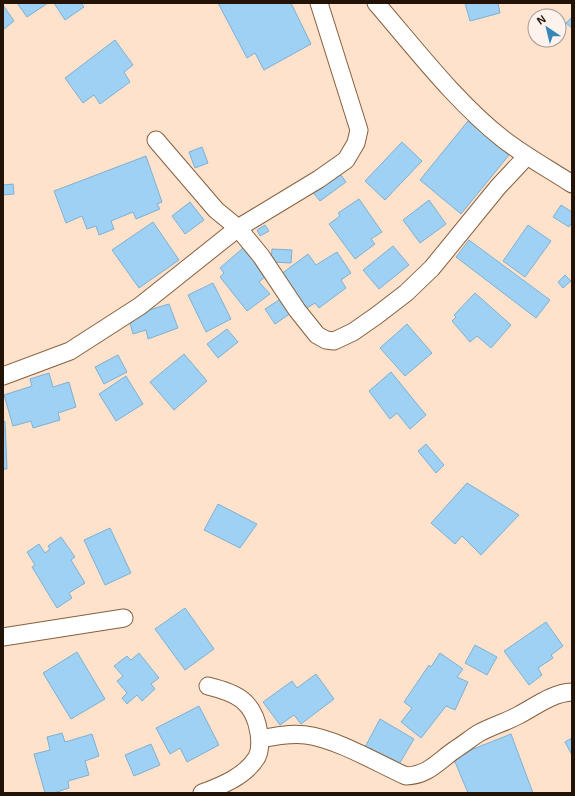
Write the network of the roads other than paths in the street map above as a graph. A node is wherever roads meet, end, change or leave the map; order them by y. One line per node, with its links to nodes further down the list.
1 (318, 3): 6 (street)
2 (376, 3): 4 (street)
3 (156, 140): 6 (street)
4 (527, 156): 5 (street); 6 (street)
5 (572, 184)
6 (238, 228): 7 (street)
7 (3, 376)
8 (124, 618): 9 (street)
9 (3, 637)
10 (208, 686): 12 (street)
11 (572, 692): 12 (street)
12 (260, 739): 13 (street)
13 (202, 793)

